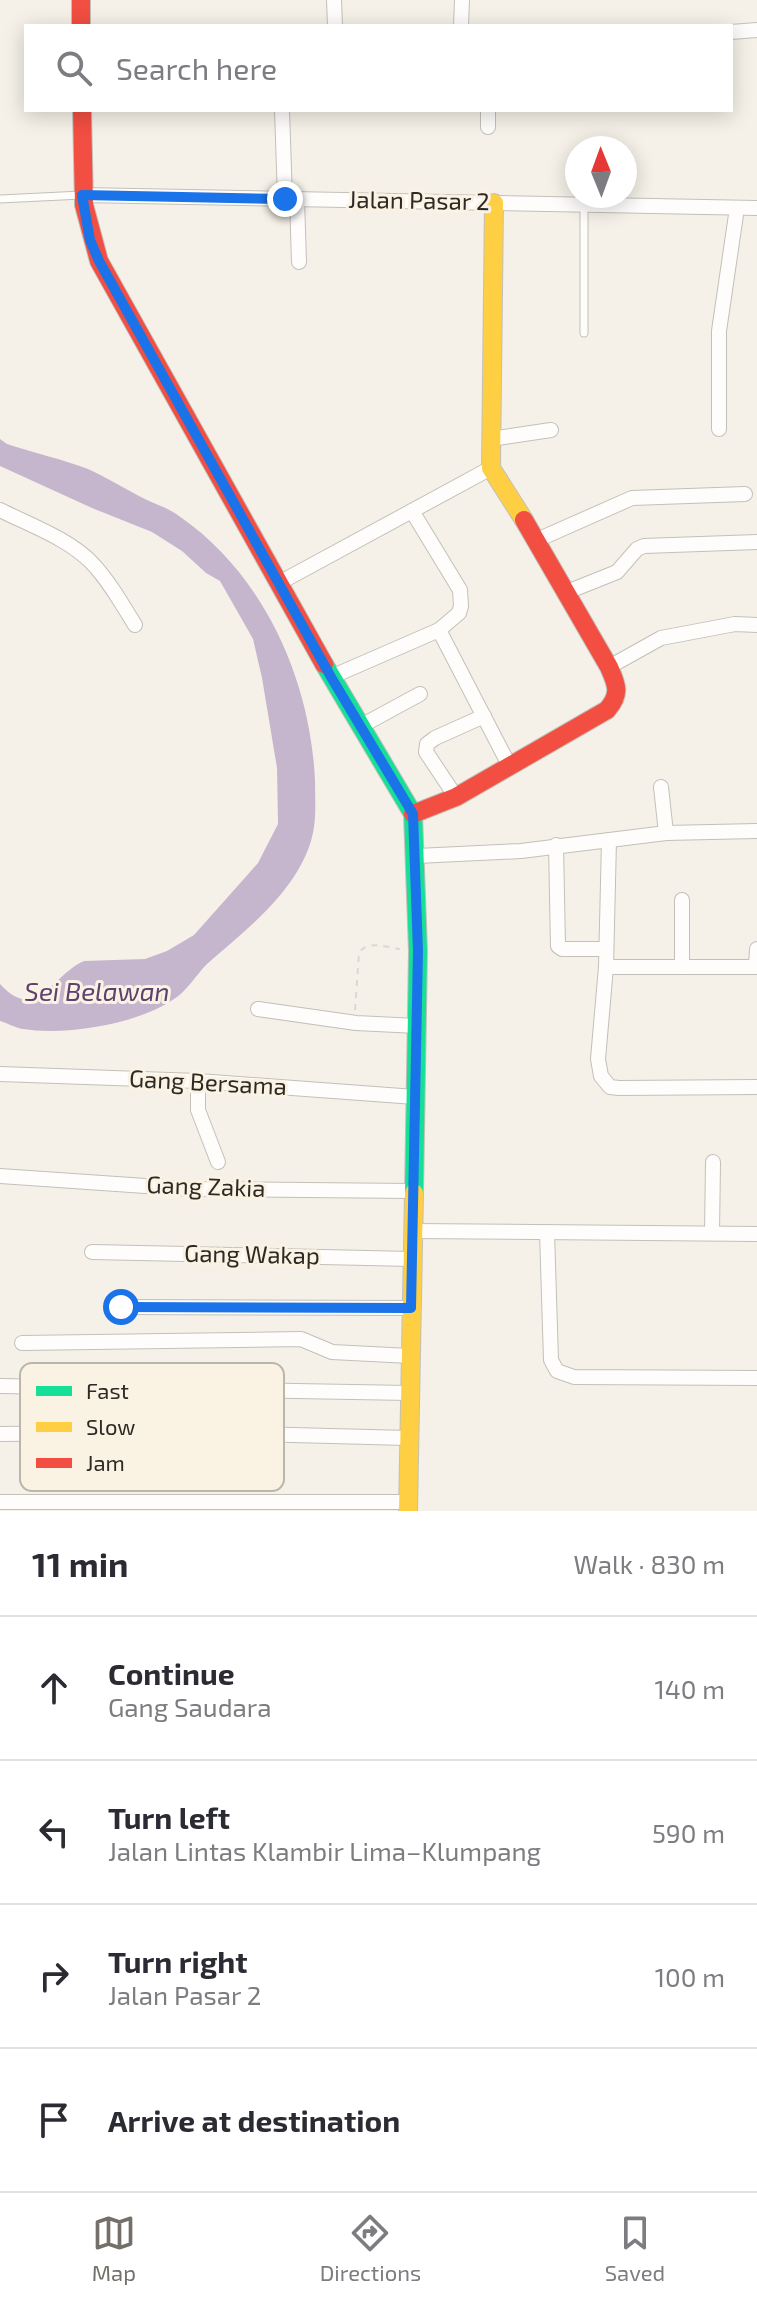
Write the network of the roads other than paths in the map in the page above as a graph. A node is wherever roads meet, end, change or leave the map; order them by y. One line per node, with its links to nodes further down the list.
1 (81, 0): 4 (main road)
2 (334, 0): 5 (street)
3 (462, 0): 6 (street)
4 (81, 24)
5 (335, 24)
6 (461, 24)
7 (757, 30): 8 (street)
8 (733, 32)
9 (82, 112): 13 (main road)
10 (282, 112): 15 (street)
11 (488, 112): 12 (street)
12 (488, 127)
13 (82, 195): 14 (lane); 15 (street, Jalan Pasar 2); 33 (main road)
14 (0, 199)
15 (291, 199): 16 (street, Jalan Pasar 2); 22 (street)
16 (494, 203): 17 (street, Jalan Pasar 2); 26 (main road)
17 (565, 204)
18 (637, 205): 20 (street, Jalan Pasar 2)
19 (584, 208): 23 (lane)
20 (737, 208): 21 (street, Jalan Pasar 2); 24 (street)
21 (757, 208)
22 (299, 262)
23 (584, 333)
24 (719, 429)
25 (551, 430): 26 (street)
26 (491, 439): 27 (main road)
27 (491, 468): 30 (street); 31 (main road)
28 (745, 494): 31 (street)
29 (0, 510): 35 (street)
30 (412, 511): 33 (street); 37 (street)
31 (537, 540): 34 (main road)
32 (757, 542): 34 (street)
33 (279, 583): 39 (main road)
34 (567, 592): 38 (main road)
35 (135, 625)
36 (757, 625): 38 (street)
37 (439, 630): 39 (street); 41 (street)
38 (609, 667): 43 (main road)
39 (331, 677): 42 (main road)
40 (420, 694): 42 (street)
41 (484, 716): 43 (street); 45 (street)
42 (361, 726): 46 (main road)
43 (509, 765): 45 (main road)
44 (661, 787): 48 (street)
45 (456, 797): 46 (main road)
46 (413, 814): 51 (main road)
47 (757, 831): 48 (street)
48 (666, 833): 49 (street)
49 (609, 840): 50 (street); 53 (street)
50 (556, 845): 51 (street); 53 (street)
51 (417, 856): 59 (main road)
52 (682, 900): 56 (street)
53 (605, 949): 55 (street)
54 (757, 949): 57 (street)
55 (606, 967): 56 (street); 62 (street)
56 (682, 967): 57 (street)
57 (756, 967)
58 (258, 1009): 59 (street)
59 (417, 1026): 63 (main road)
60 (0, 1074): 61 (street, Gang Bersama)
61 (198, 1081): 63 (street, Gang Bersama); 64 (street)
62 (757, 1087)
63 (415, 1097): 67 (main road)
64 (218, 1162)
65 (713, 1162): 70 (street)
66 (0, 1176): 67 (street, Gang Zakia)
67 (412, 1191): 68 (main road)
68 (412, 1231): 69 (street); 73 (main road)
69 (547, 1232): 70 (street); 78 (street)
70 (712, 1233): 71 (street)
71 (757, 1234)
72 (92, 1252): 73 (street, Gang Wakap)
73 (412, 1259): 75 (main road)
74 (121, 1307): 75 (street)
75 (411, 1308): 77 (main road)
76 (22, 1343): 77 (street)
77 (410, 1356): 82 (main road)
78 (757, 1378)
79 (0, 1386): 80 (street)
80 (20, 1386)
81 (284, 1391): 82 (street)
82 (409, 1393): 86 (main road)
83 (0, 1434): 84 (street)
84 (20, 1434)
85 (284, 1435): 86 (street)
86 (408, 1438): 88 (main road)
87 (0, 1502): 88 (street)
88 (408, 1507)

